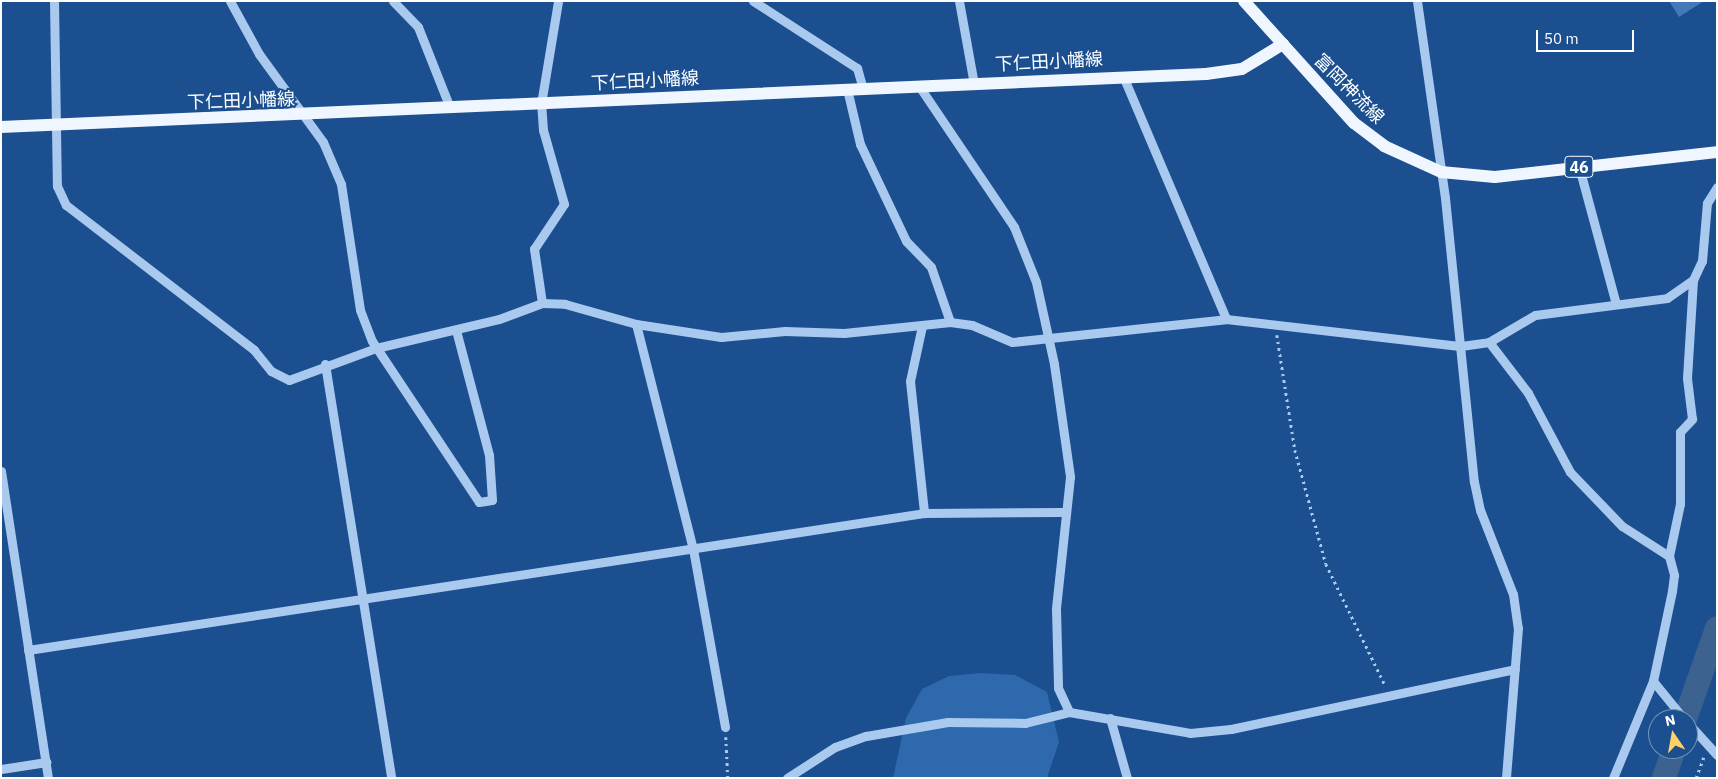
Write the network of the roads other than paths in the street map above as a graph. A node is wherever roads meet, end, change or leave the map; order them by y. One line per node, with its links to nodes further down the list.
1 (54, 1): 18 (street)
2 (230, 1): 17 (street)
3 (393, 1): 16 (street)
4 (558, 1): 15 (street)
5 (754, 1): 13 (street)
6 (959, 1): 11 (street)
7 (1244, 1): 9 (main road, 富岡神流線 / 46)
8 (1417, 1): 22 (street)
9 (1282, 44): 10 (main road, 下仁田小幡線); 22 (main road, 富岡神流線 / 46)
10 (1123, 76): 11 (main road, 下仁田小幡線); 27 (street)
11 (974, 84): 12 (main road, 下仁田小幡線)
12 (919, 86): 13 (main road, 下仁田小幡線); 32 (street)
13 (863, 89): 14 (main road, 下仁田小幡線)
14 (847, 90): 15 (main road, 下仁田小幡線); 28 (street)
15 (541, 104): 16 (main road, 下仁田小幡線); 25 (street)
16 (450, 108): 17 (main road, 下仁田小幡線)
17 (302, 116): 18 (main road, 下仁田小幡線); 35 (street)
18 (58, 124): 19 (main road, 下仁田小幡線); 36 (street)
19 (1, 127)
20 (1717, 152): 21 (main road, 富岡神流線 / 46)
21 (1579, 167): 22 (main road, 富岡神流線 / 46); 26 (street)
22 (1442, 172): 34 (street)
23 (1717, 187): 24 (street)
24 (1693, 280): 26 (street); 41 (street)
25 (542, 303): 29 (street); 31 (street)
26 (1616, 304): 33 (street)
27 (1226, 319): 32 (street); 34 (street)
28 (950, 322): 30 (street); 32 (street)
29 (636, 324): 30 (street); 40 (street)
30 (922, 326): 38 (street)
31 (456, 330): 35 (street); 35 (street)
32 (1048, 336): 39 (street)
33 (1489, 342): 34 (street); 41 (street)
34 (1461, 346): 44 (street)
35 (376, 348): 36 (street)
36 (325, 364): 42 (street)
37 (1, 471): 43 (street)
38 (924, 512): 39 (street); 40 (street)
39 (1063, 512): 47 (street)
40 (693, 549): 42 (street); 49 (street)
41 (1669, 556): 45 (street)
42 (361, 599): 43 (street); 55 (street)
43 (28, 650): 52 (street)
44 (1515, 669): 48 (street); 58 (street)
45 (1653, 681): 46 (street); 59 (street)
46 (1674, 709)
47 (1069, 712): 48 (street); 56 (street)
48 (1110, 718): 57 (street)
49 (725, 727)
50 (1698, 734): 51 (street)
51 (1712, 749)
52 (46, 762): 53 (street); 54 (street)
53 (1, 769)
54 (48, 778)
55 (391, 778)
56 (787, 778)
57 (1127, 778)
58 (1506, 778)
59 (1613, 778)

